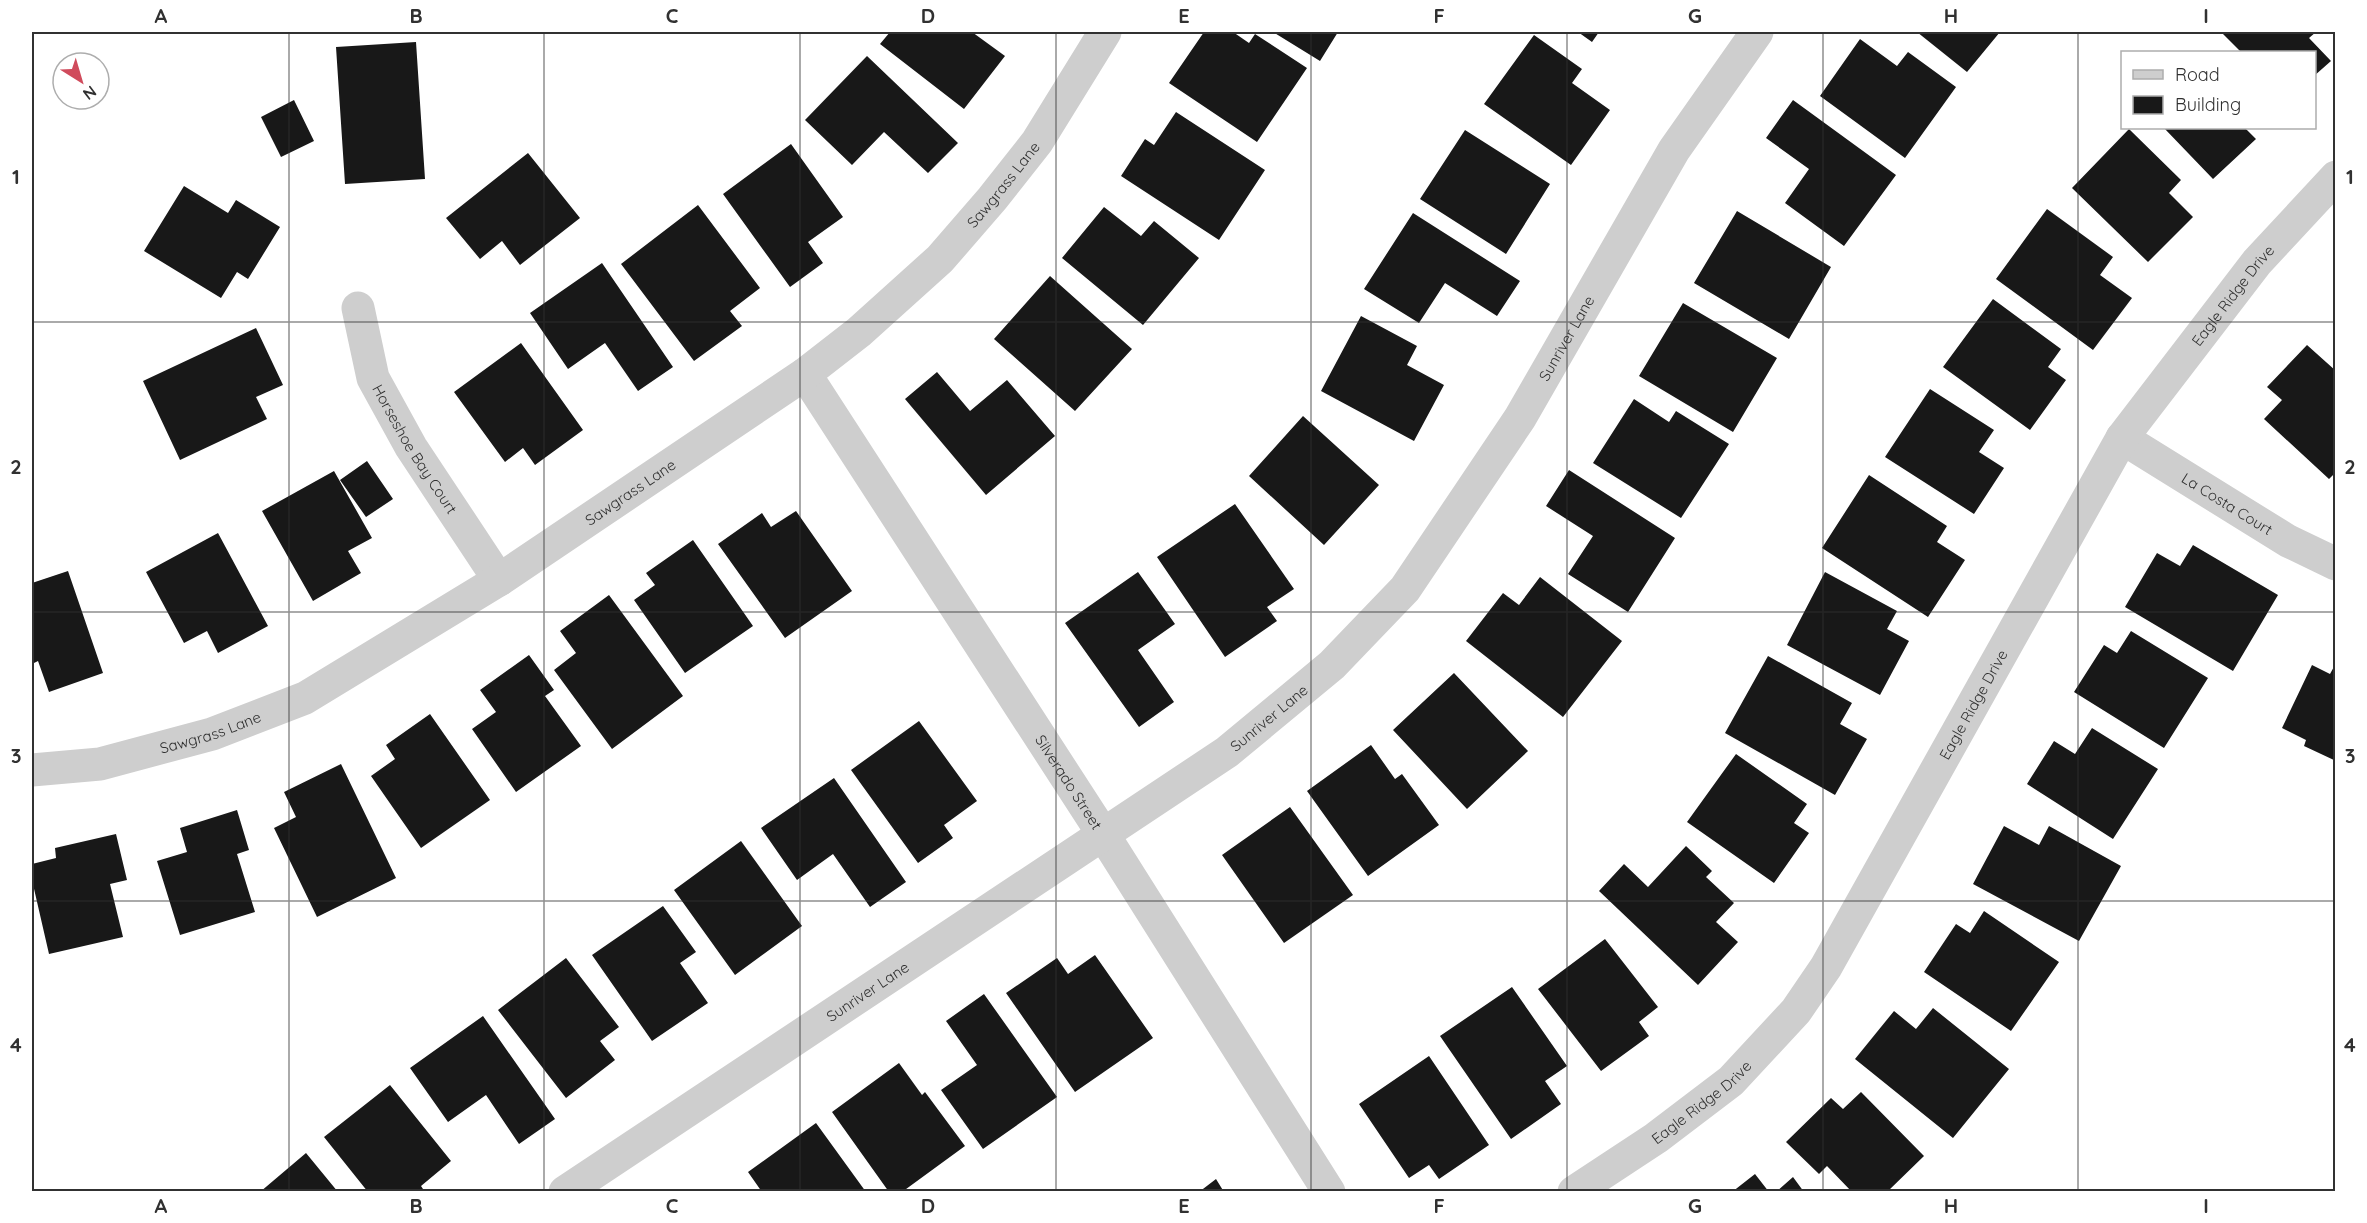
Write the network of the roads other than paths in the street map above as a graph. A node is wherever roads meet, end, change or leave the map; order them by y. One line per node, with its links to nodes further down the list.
1 (1105, 32): 5 (street, Sawgrass Lane)
2 (1757, 32): 10 (street, Sunriver Lane)
3 (2336, 177): 6 (street, Eagle Ridge Drive)
4 (358, 308): 8 (street, Horseshoe Bay Court)
5 (805, 374): 8 (street, Sawgrass Lane); 10 (street, Silverado Street)
6 (2122, 438): 7 (street, La Costa Court); 13 (street, Eagle Ridge Drive)
7 (2336, 564)
8 (499, 580): 9 (street, Sawgrass Lane)
9 (32, 770)
10 (1103, 834): 11 (street, Sunriver Lane); 12 (street, Silverado Street)
11 (565, 1191)
12 (1329, 1191)
13 (1574, 1191)

